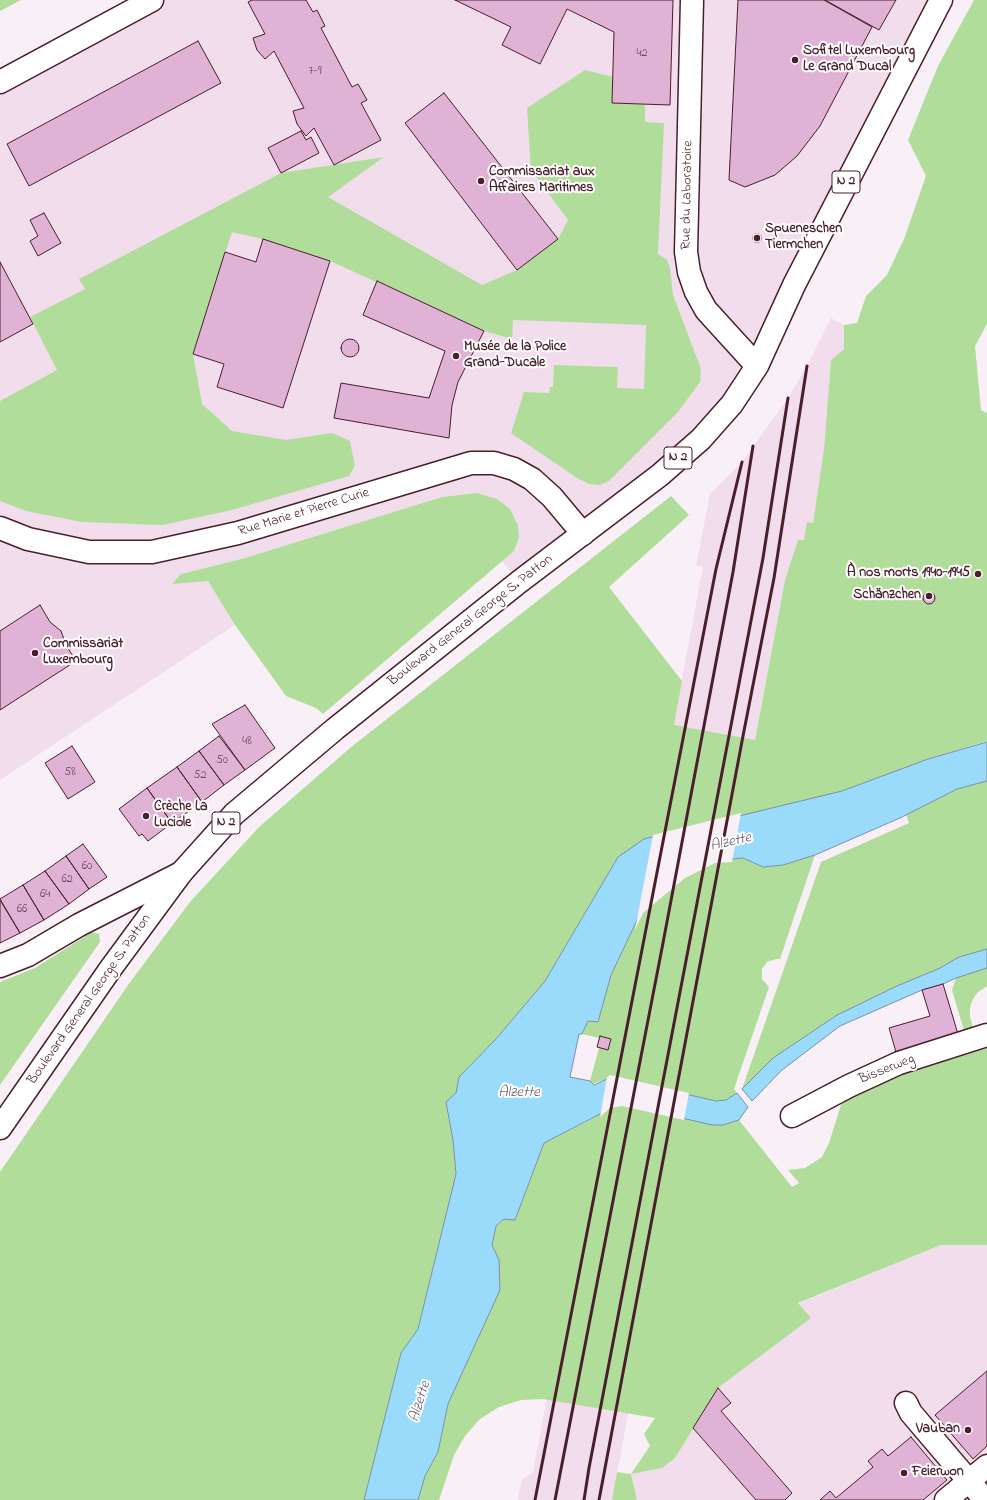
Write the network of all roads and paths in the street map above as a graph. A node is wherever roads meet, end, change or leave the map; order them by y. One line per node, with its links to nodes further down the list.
1 (152, 0): 4 (main road)
2 (692, 0): 5 (main road, Rue du Laboratoire)
3 (941, 0): 5 (main road, N 2)
4 (0, 82)
5 (757, 366): 7 (main road, Boulevard General George S. Patton / N 2)
6 (0, 528): 7 (main road, Rue Marie et Pierre Curie)
7 (583, 534): 8 (main road, Boulevard General George S. Patton / N 2)
8 (181, 872): 9 (main road, Boulevard General George S. Patton); 12 (main road, Boulevard General George S. Patton / N 2)
9 (0, 966)
10 (987, 1035): 11 (main road, Bisserweg)
11 (792, 1116)
12 (0, 1128)
13 (906, 1403): 15 (main road)
14 (987, 1466): 15 (main road)
15 (972, 1490): 16 (main road); 17 (main road)
16 (946, 1500)
17 (985, 1500)

